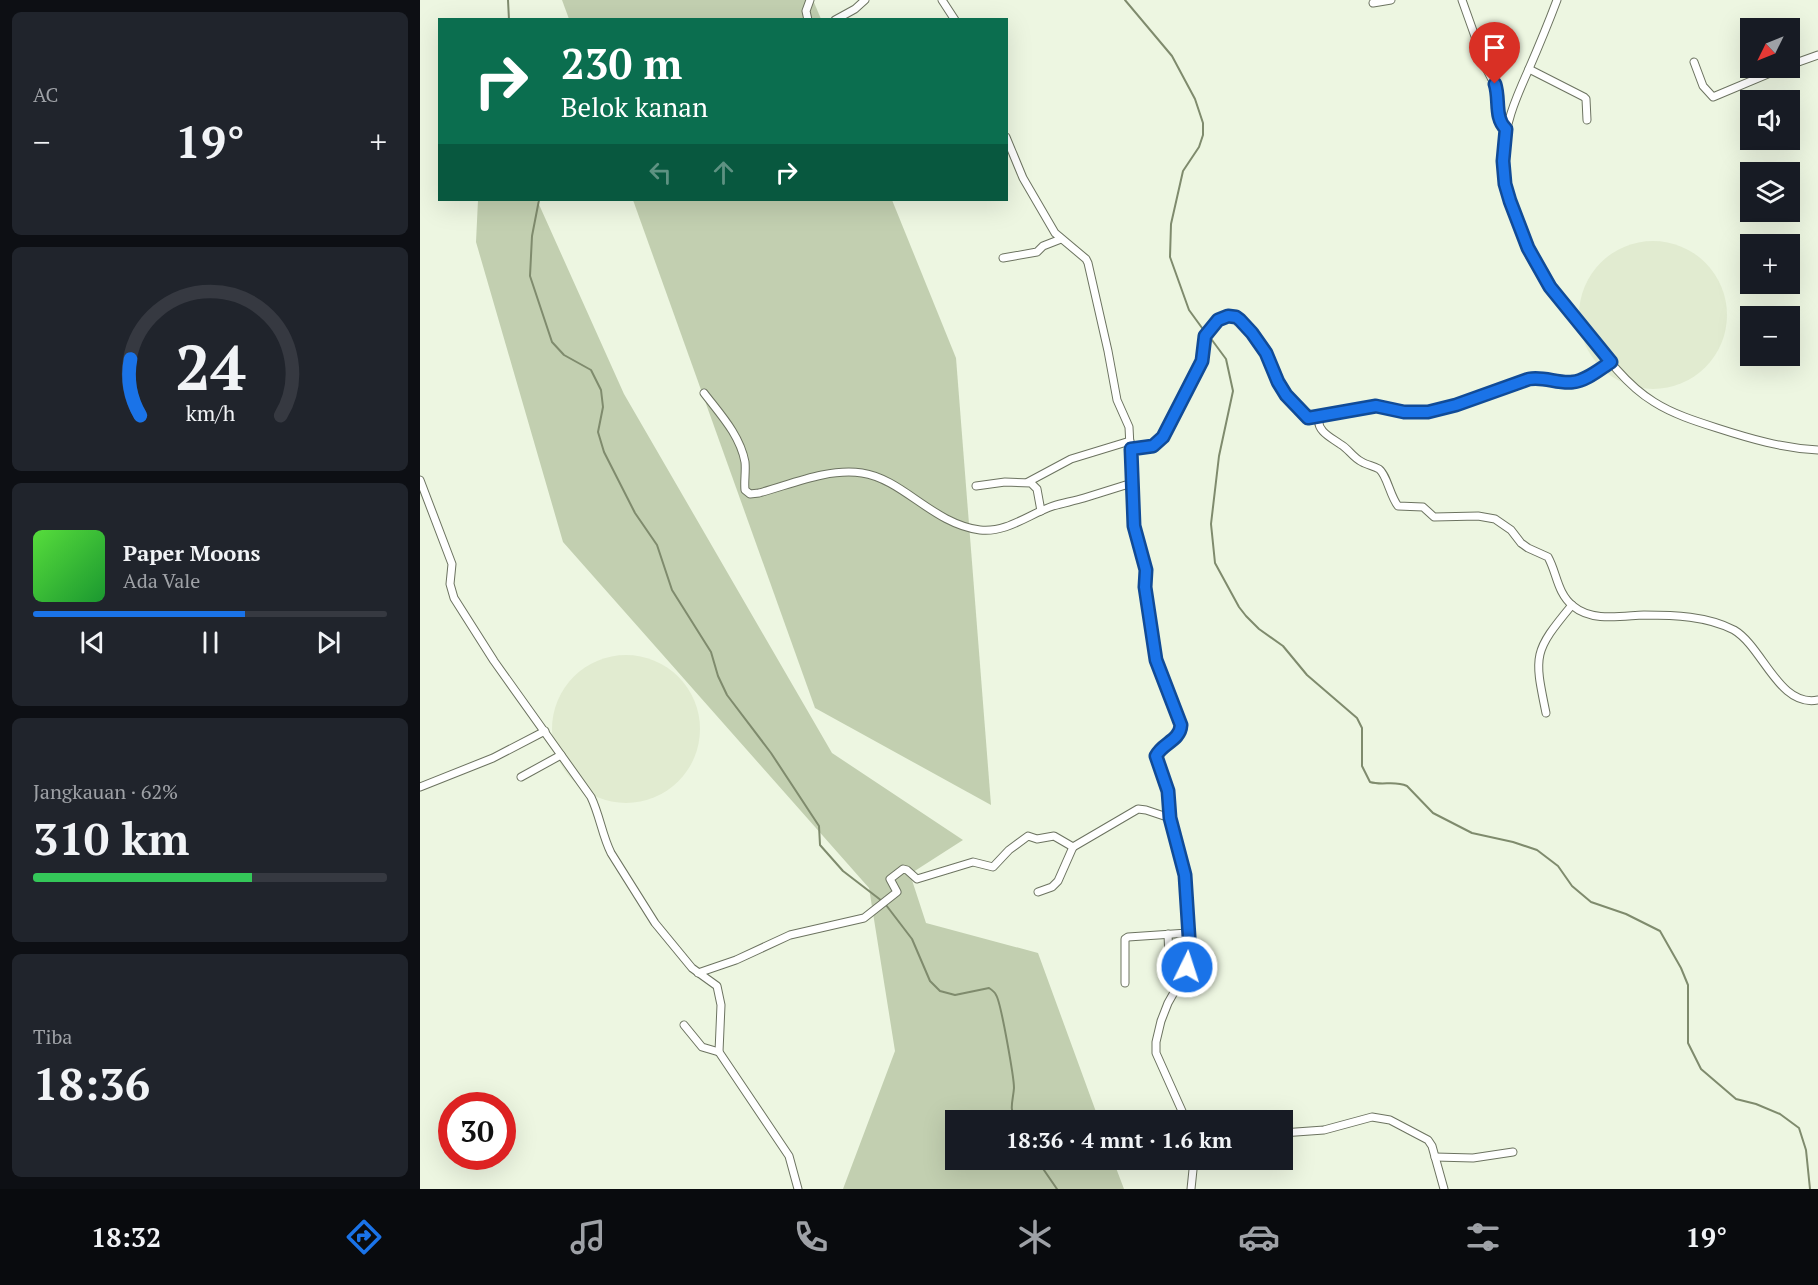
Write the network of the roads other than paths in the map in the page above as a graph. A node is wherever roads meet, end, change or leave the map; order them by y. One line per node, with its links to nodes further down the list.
1 (810, 0): 8 (street)
2 (865, 0): 9 (street)
3 (942, 0): 10 (street)
4 (1391, 0): 7 (street)
5 (1462, 0): 17 (street)
6 (1557, 0): 14 (street)
7 (1373, 3)
8 (808, 18)
9 (839, 18)
10 (954, 18)
11 (1818, 55): 12 (street)
12 (1800, 61)
13 (1694, 62): 15 (street)
14 (1529, 69): 16 (street); 17 (street)
15 (1758, 78)
16 (1587, 120)
17 (1506, 129): 21 (street)
18 (1010, 159): 19 (street)
19 (1061, 239): 20 (street); 24 (street)
20 (1003, 258)
21 (1611, 362): 23 (street); 26 (street)
22 (704, 393): 31 (street)
23 (1319, 417): 25 (street); 32 (street)
24 (1130, 441): 25 (street); 28 (street)
25 (1131, 449): 29 (street)
26 (1818, 450)
27 (420, 480): 35 (street)
28 (1028, 482): 30 (street); 31 (street)
29 (1132, 483): 31 (street); 39 (street)
30 (976, 486)
31 (1041, 511)
32 (1572, 605): 33 (street); 34 (street)
33 (1818, 700)
34 (1546, 713)
35 (545, 731): 36 (street); 38 (street)
36 (561, 755): 37 (street); 45 (street)
37 (521, 777)
38 (420, 787)
39 (1170, 818): 40 (street); 42 (street)
40 (1072, 847): 41 (street); 45 (street)
41 (1038, 892)
42 (1188, 933): 43 (street); 49 (street)
43 (1168, 934): 44 (street); 46 (street)
44 (1169, 959)
45 (698, 973): 48 (street)
46 (1125, 983)
47 (684, 1025): 48 (street)
48 (719, 1052): 54 (street)
49 (1181, 1110)
50 (1293, 1132): 52 (street)
51 (1513, 1152): 52 (street)
52 (1435, 1157): 56 (street)
53 (1193, 1170): 55 (street)
54 (798, 1189)
55 (1191, 1189)
56 (1444, 1189)

